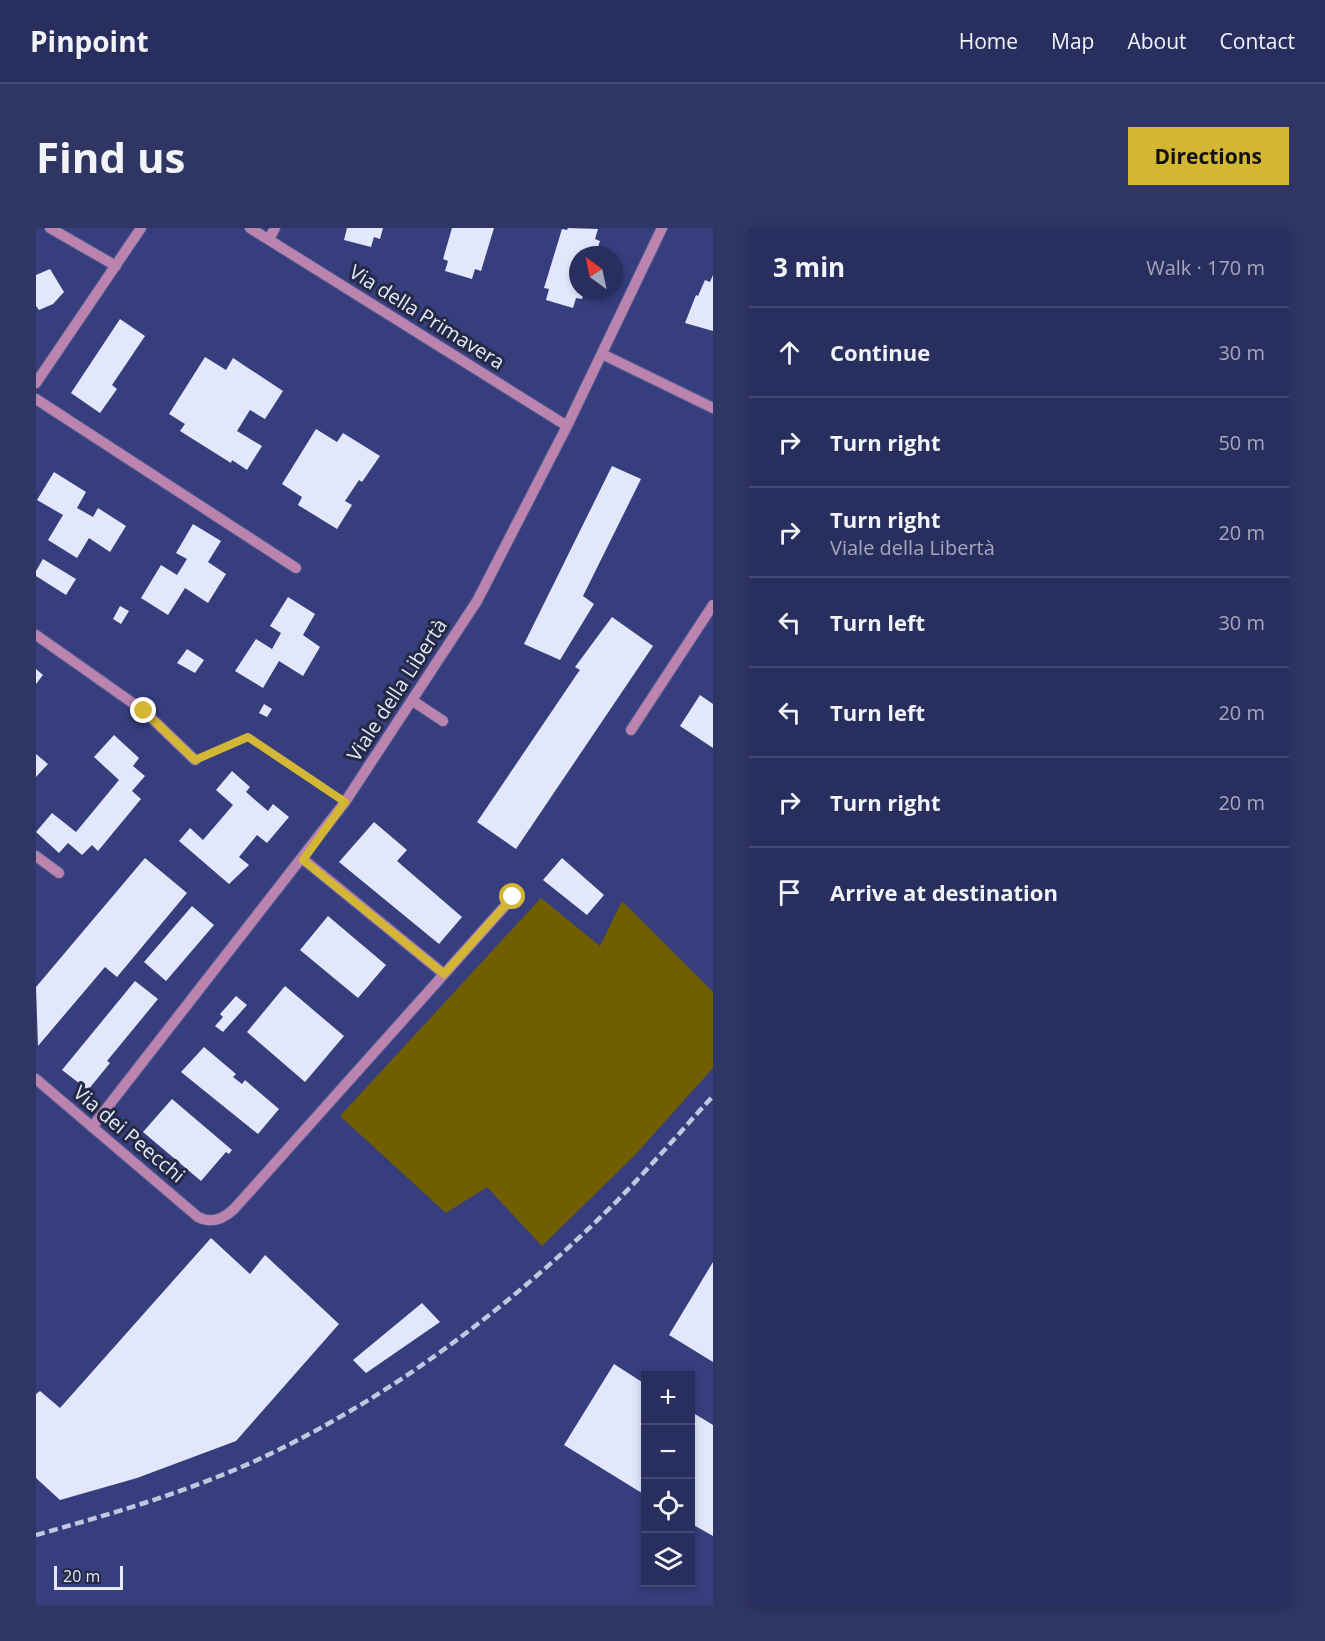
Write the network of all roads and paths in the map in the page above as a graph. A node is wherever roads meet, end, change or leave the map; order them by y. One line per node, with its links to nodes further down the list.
1 (50, 228): 7 (street)
2 (141, 228): 7 (street)
3 (250, 228): 6 (street, Via della Primavera)
4 (275, 228): 6 (street)
5 (662, 228): 8 (street, Viale della Libertà)
6 (268, 239): 12 (street, Via della Primavera)
7 (116, 266): 9 (street)
8 (602, 354): 11 (street); 12 (street, Viale della Libertà)
9 (36, 383)
10 (36, 399): 13 (street)
11 (713, 408)
12 (567, 426): 16 (street, Viale della Libertà)
13 (296, 568)
14 (713, 605): 18 (street)
15 (36, 634): 19 (street)
16 (412, 701): 17 (street); 20 (street, Viale della Libertà)
17 (443, 721)
18 (631, 730)
19 (195, 760): 20 (path)
20 (345, 802): 22 (street, Viale della Libertà)
21 (36, 856): 23 (street)
22 (303, 860): 25 (street); 27 (street, Viale della Libertà)
23 (59, 873)
24 (513, 897): 25 (street)
25 (444, 974): 27 (street, Via dei Peecchi)
26 (36, 1079): 27 (street, Via dei Peecchi)
27 (92, 1127)

